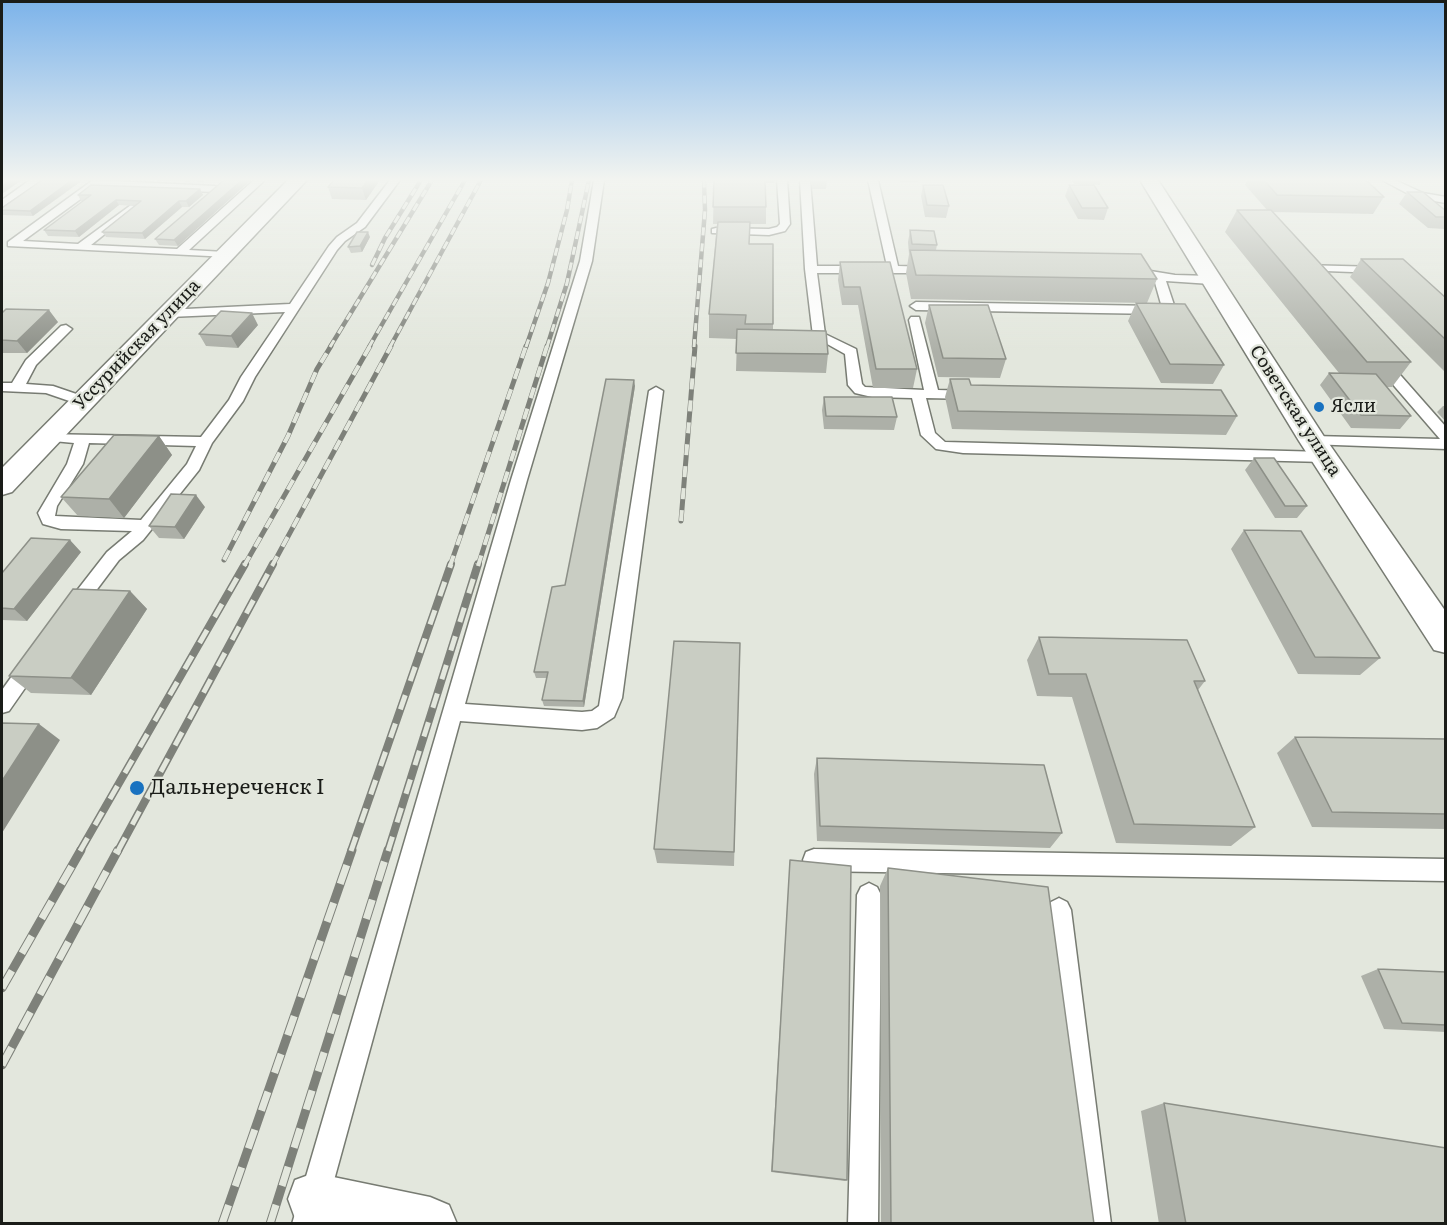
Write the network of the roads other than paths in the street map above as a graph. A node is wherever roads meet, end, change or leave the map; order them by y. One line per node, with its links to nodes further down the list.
1 (95, 237): 10 (lane)
2 (196, 237): 11 (lane)
3 (242, 237): 12 (main road, Уссурийская улица)
4 (346, 237): 21 (lane)
5 (590, 237): 43 (lane)
6 (809, 237): 13 (lane)
7 (886, 237): 14 (lane)
8 (1184, 237): 19 (main road, Советская улица)
9 (7, 243): 10 (lane)
10 (81, 248): 11 (lane)
11 (180, 252): 12 (lane)
12 (225, 255): 22 (main road, Уссурийская улица)
13 (811, 269): 14 (lane); 28 (lane)
14 (893, 269): 15 (lane)
15 (940, 270)
16 (1391, 270): 20 (lane)
17 (1117, 271): 18 (lane)
18 (1159, 277): 19 (lane); 28 (lane)
19 (1211, 280): 36 (main road, Советская улица)
20 (1314, 286)
21 (294, 308): 22 (lane); 34 (lane)
22 (169, 313): 30 (main road, Уссурийская улица)
23 (66, 329): 26 (lane)
24 (1376, 357): 32 (lane)
25 (2, 387): 26 (lane)
26 (17, 387): 30 (lane)
27 (656, 391): 43 (lane)
28 (925, 394): 29 (lane); 36 (lane)
29 (979, 395)
30 (82, 401): 31 (main road, Уссурийская улица)
31 (48, 437): 33 (lane); 37 (main road, Уссурийская улица)
32 (1446, 437)
33 (83, 438): 34 (lane); 38 (lane)
34 (205, 442): 38 (lane)
35 (1446, 444): 36 (lane)
36 (1319, 449): 40 (main road, Советская улица)
37 (2, 485)
38 (146, 526): 39 (lane)
39 (65, 620)
40 (1445, 640)
41 (44, 648): 42 (lane)
42 (2, 705)
43 (454, 712): 48 (lane)
44 (814, 860): 45 (lane)
45 (1446, 870)
46 (869, 895): 50 (lane)
47 (1059, 910): 51 (lane)
48 (310, 1211): 49 (main road)
49 (430, 1224)
50 (863, 1224)
51 (1096, 1224)

